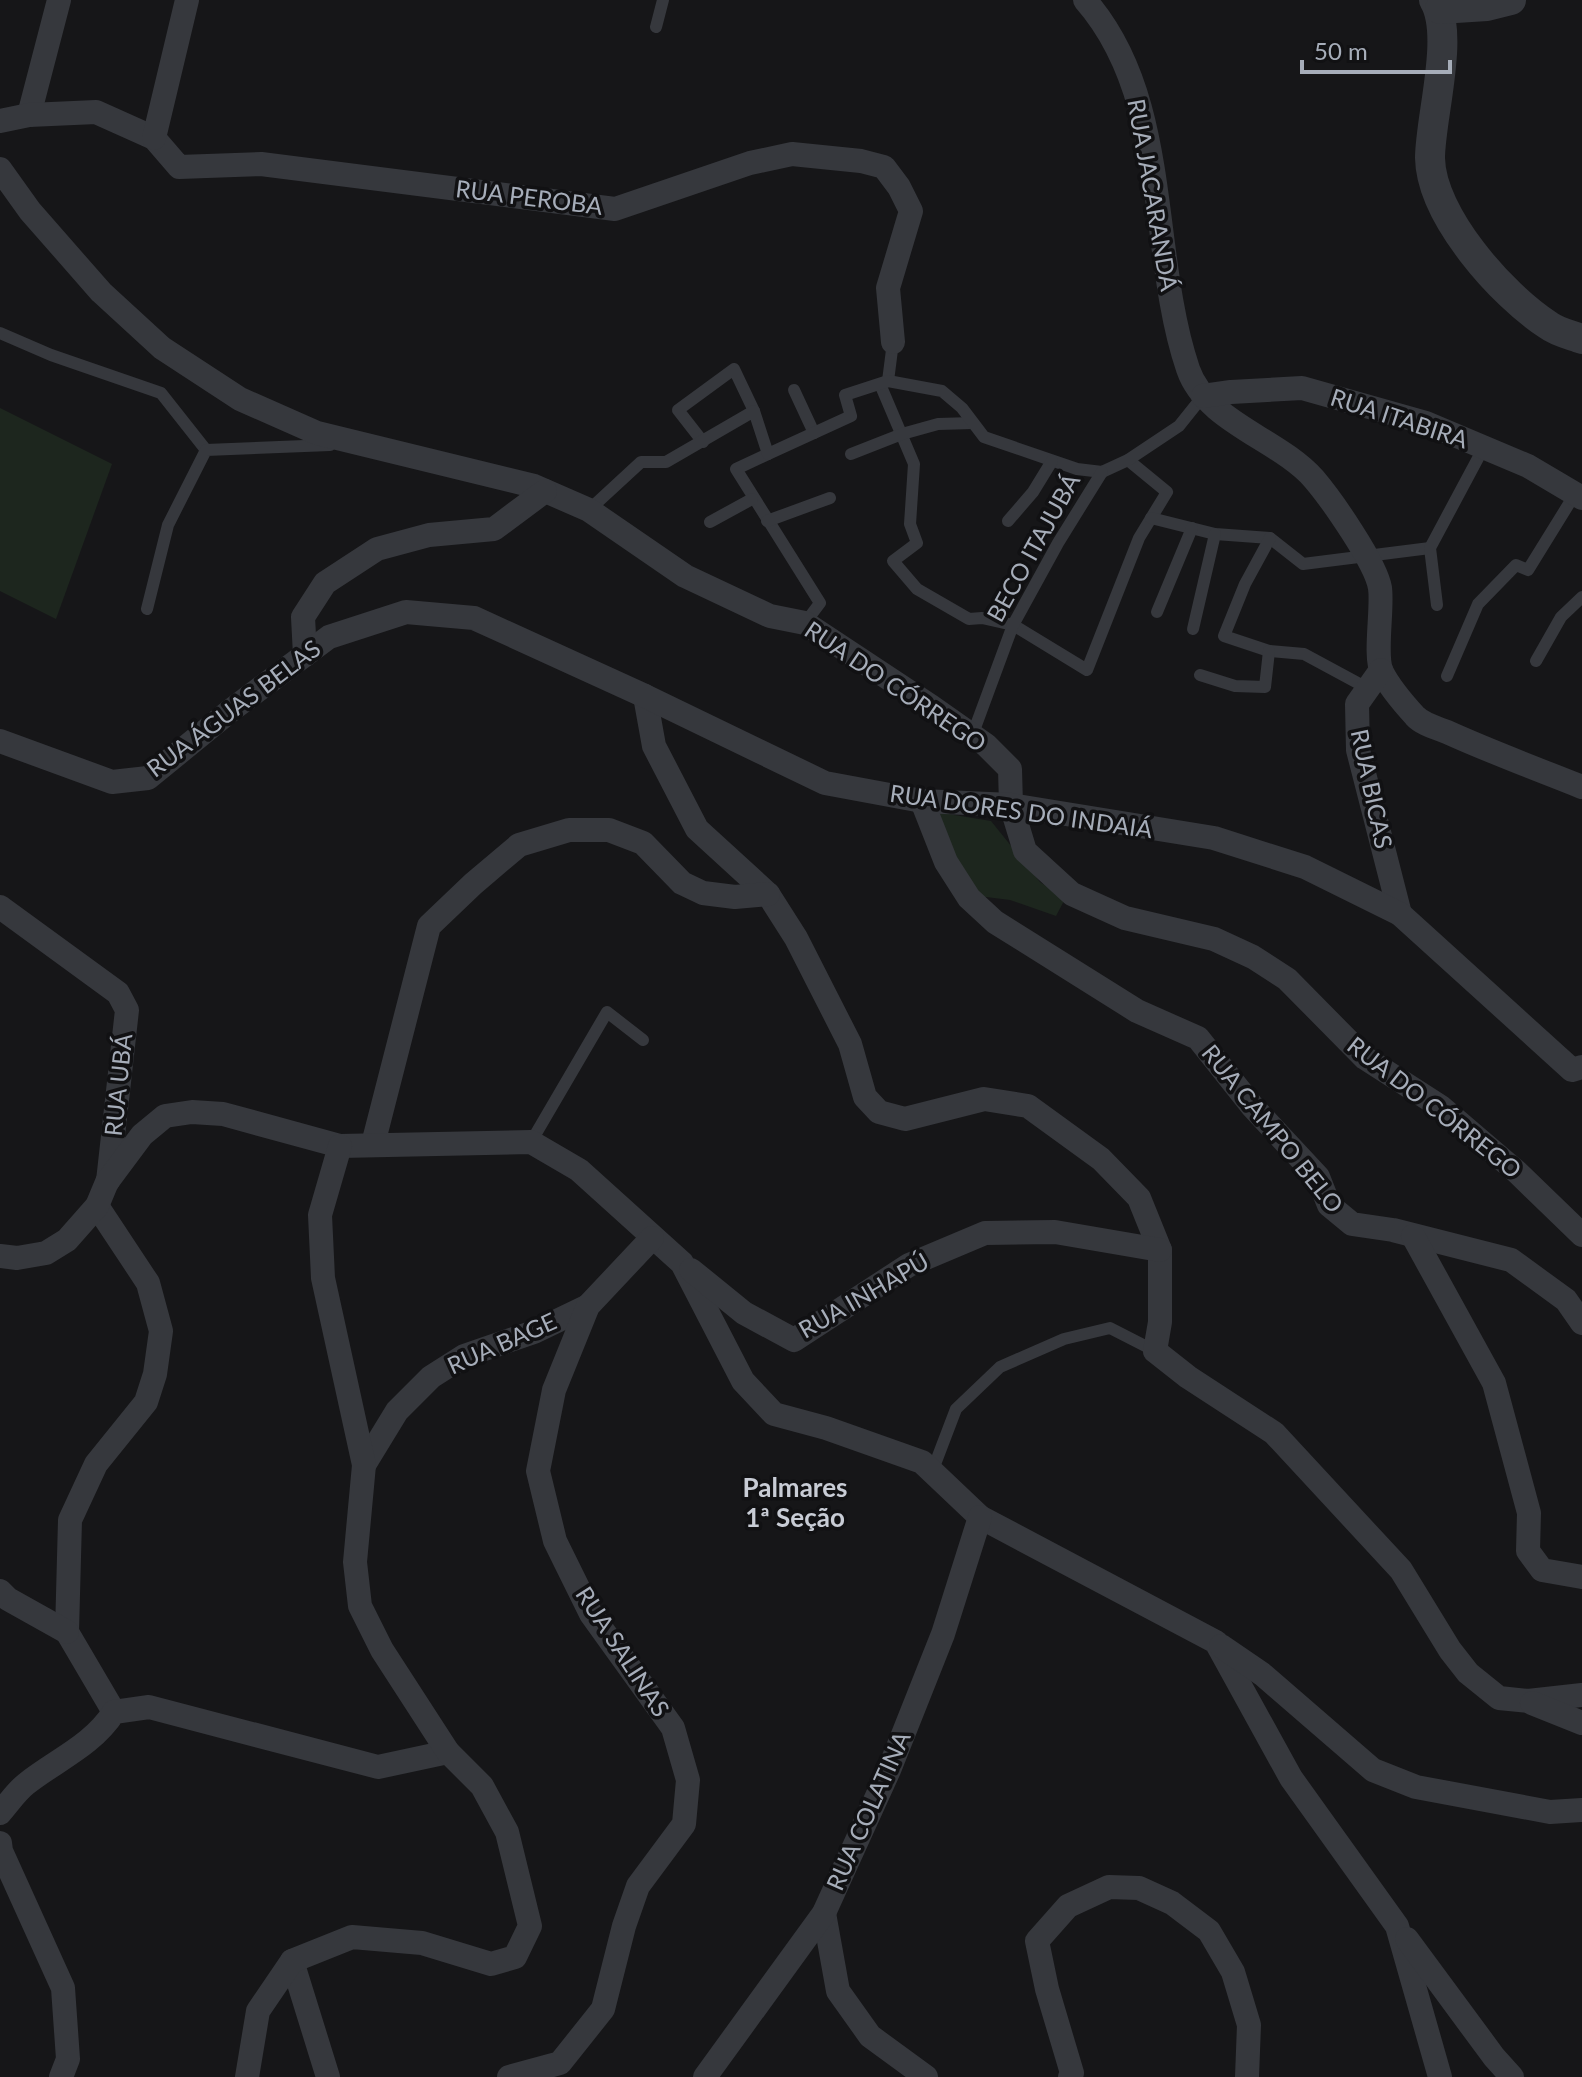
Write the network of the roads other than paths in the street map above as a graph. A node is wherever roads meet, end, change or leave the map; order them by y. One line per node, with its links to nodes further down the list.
1 (59, 0): 8 (street)
2 (187, 0): 10 (street)
3 (663, 0): 7 (lane)
4 (1085, 0): 17 (street, RUA JACARANDÁ)
5 (1511, 0): 6 (street)
6 (1438, 3): 13 (street)
7 (656, 27)
8 (29, 115): 9 (street, RUA PEROBA); 10 (street, RUA PEROBA)
9 (0, 121)
10 (154, 138): 14 (street, RUA PEROBA)
11 (0, 169): 23 (street, RUA DO CÓRREGO)
12 (0, 333): 25 (lane)
13 (1582, 339)
14 (893, 342): 15 (lane)
15 (884, 382): 19 (lane); 20 (lane); 21 (lane)
16 (794, 390): 20 (lane)
17 (1203, 396): 24 (street, RUA ITABIRA); 28 (lane); 44 (street, RUA BICAS)
18 (754, 411): 22 (lane); 22 (lane); 26 (lane)
19 (973, 423): 21 (lane); 29 (lane)
20 (814, 433): 26 (lane)
21 (902, 434): 27 (lane); 50 (lane)
22 (703, 442): 35 (lane)
23 (361, 443): 25 (lane); 31 (street, RUA DO CÓRREGO)
24 (1484, 447): 32 (street, RUA ITABIRA); 43 (lane)
25 (206, 450): 47 (lane)
26 (768, 454): 34 (lane)
27 (851, 454)
28 (1128, 460): 30 (lane); 36 (lane)
29 (1052, 461): 30 (lane); 38 (lane)
30 (1102, 472): 50 (lane, BECO ITAJUBÁ)
31 (545, 491): 35 (street, RUA DO CÓRREGO); 53 (street)
32 (1578, 496): 56 (lane)
33 (830, 498): 37 (lane)
34 (752, 499): 37 (lane); 39 (lane)
35 (589, 510): 49 (street, RUA DO CÓRREGO)
36 (1151, 518): 40 (lane); 50 (lane)
37 (767, 521): 49 (lane)
38 (1008, 521)
39 (710, 522)
40 (1192, 528): 41 (lane); 48 (lane)
41 (1215, 534): 42 (lane); 51 (lane)
42 (1270, 538): 44 (lane); 52 (lane)
43 (1430, 548): 44 (lane); 46 (lane)
44 (1365, 554): 57 (street, RUA BICAS)
45 (1582, 597): 54 (lane)
46 (1437, 605)
47 (147, 609)
48 (1157, 612)
49 (805, 623): 59 (street, RUA DO CÓRREGO)
50 (1013, 625): 59 (lane, BECO ITAJUBÁ)
51 (1193, 629)
52 (1269, 651): 55 (lane); 57 (lane)
53 (305, 655): 58 (street, RUA ÁGUAS BELAS); 60 (street, RUA ÁGUAS BELAS)
54 (1536, 661)
55 (1200, 675)
56 (1447, 676)
57 (1374, 679): 61 (street); 66 (street, RUA BICAS)
58 (645, 696): 62 (street, RUA DORES DO INDAIÁ); 64 (street)
59 (972, 736): 63 (street, RUA DO CÓRREGO)
60 (0, 741)
61 (1582, 787)
62 (922, 801): 63 (street, RUA DORES DO INDAIÁ); 75 (street, RUA CAMPO BELO)
63 (1011, 805): 66 (street, RUA DORES DO INDAIÁ); 74 (street, RUA DO CÓRREGO)
64 (768, 894): 70 (street); 77 (street)
65 (0, 907): 72 (street, RUA UBÁ)
66 (1400, 914): 68 (street, RUA DORES DO INDAIÁ)
67 (643, 1040): 69 (lane)
68 (1579, 1073)
69 (531, 1142): 70 (street); 76 (street)
70 (373, 1144): 71 (street)
71 (340, 1146): 72 (street); 83 (street)
72 (107, 1182): 73 (street)
73 (97, 1206): 78 (street); 88 (street)
74 (1582, 1235)
75 (1413, 1236): 81 (street); 86 (street)
76 (652, 1238): 79 (street); 80 (street, RUA SALINAS)
77 (1160, 1250): 79 (street, RUA INHAPÚ); 82 (street)
78 (0, 1256)
79 (682, 1263): 84 (street)
80 (588, 1306): 83 (street, RUA BAGE); 104 (street, RUA SALINAS)
81 (1582, 1323)
82 (1155, 1351): 84 (lane); 91 (street)
83 (364, 1465): 94 (street)
84 (932, 1472): 85 (street)
85 (980, 1517): 89 (street); 98 (street, RUA COLATINA)
86 (1582, 1577)
87 (0, 1591): 88 (street)
88 (67, 1632): 92 (street)
89 (1216, 1642): 95 (street); 99 (street)
90 (1582, 1695): 91 (street)
91 (1528, 1701): 93 (street)
92 (114, 1712): 94 (street); 96 (street)
93 (1582, 1723)
94 (448, 1752): 100 (street)
95 (1582, 1810)
96 (0, 1813)
97 (0, 1843): 101 (street)
98 (824, 1913): 105 (street); 106 (street, RUA COLATINA)
99 (1397, 1926): 109 (street); 110 (street)
100 (292, 1961): 102 (street); 103 (street)
101 (61, 2077)
102 (247, 2077)
103 (328, 2077)
104 (509, 2077)
105 (705, 2077)
106 (926, 2077)
107 (1070, 2077): 108 (street)
108 (1247, 2077)
109 (1440, 2077)
110 (1512, 2077)

